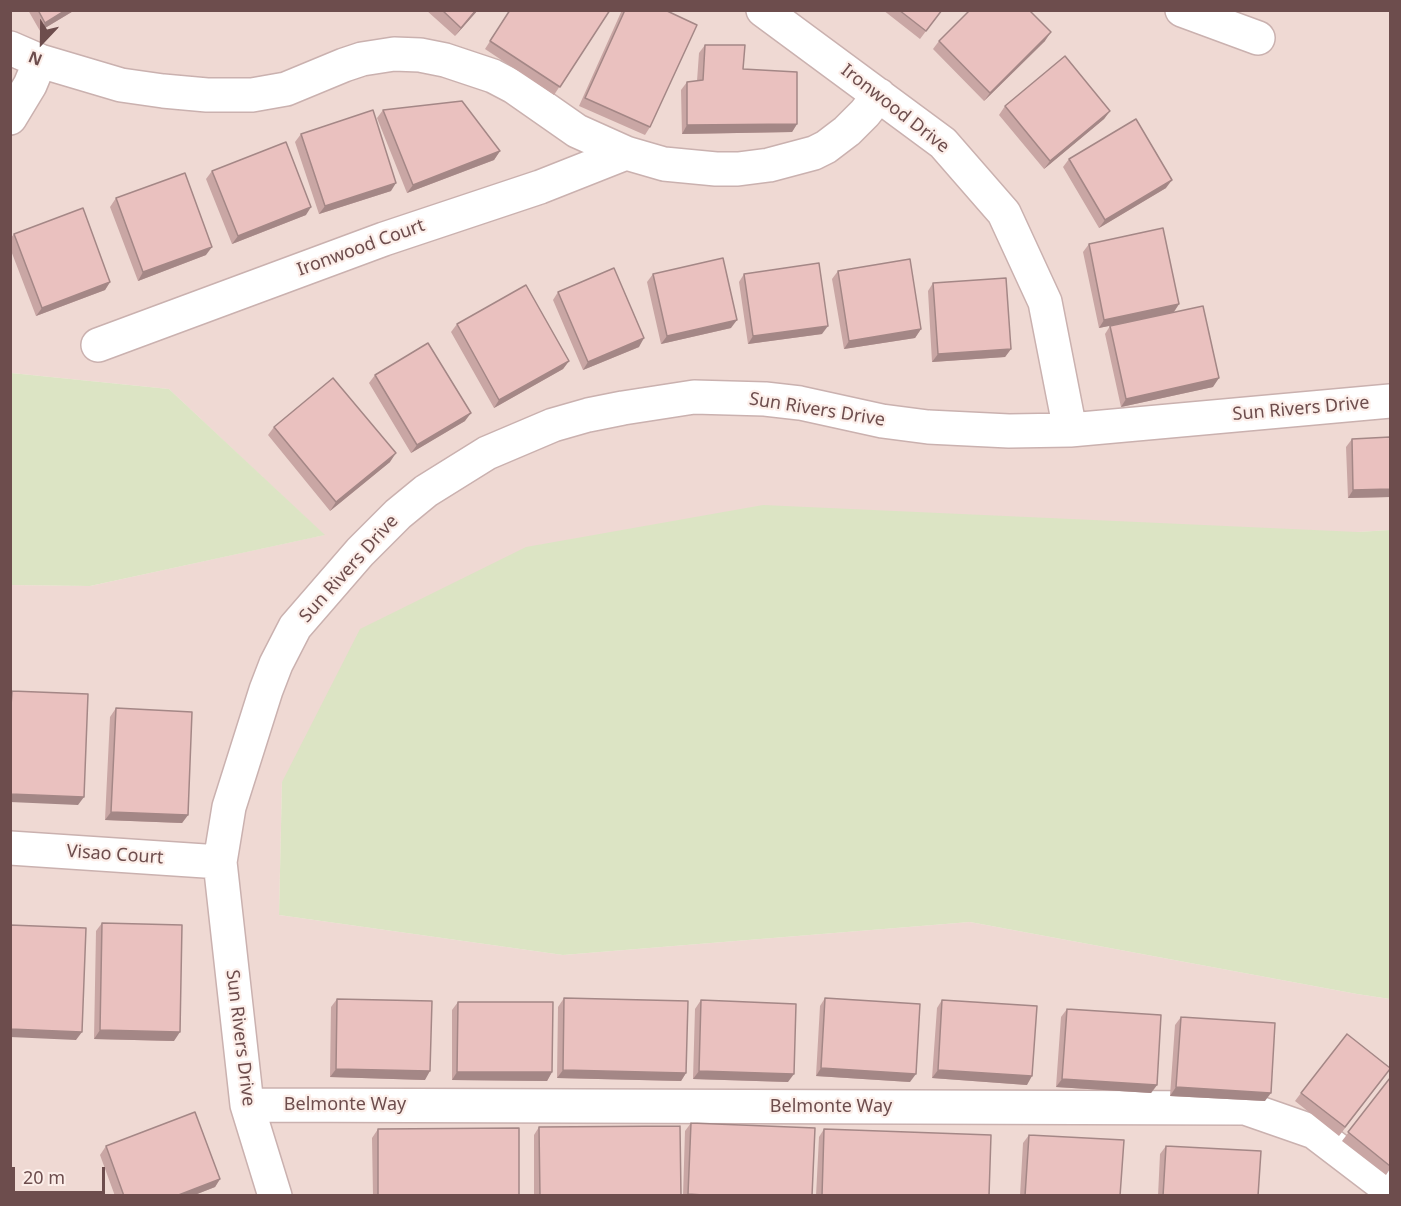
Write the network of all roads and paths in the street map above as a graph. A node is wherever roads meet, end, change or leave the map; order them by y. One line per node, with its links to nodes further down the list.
1 (764, 10): 6 (street, Ironwood Drive)
2 (1182, 10): 3 (street)
3 (1258, 38)
4 (10, 48): 5 (street)
5 (40, 62): 7 (street); 8 (street)
6 (879, 95): 8 (street); 11 (street, Ironwood Drive)
7 (10, 118)
8 (626, 153): 9 (street, Ironwood Court)
9 (98, 345)
10 (1390, 401): 11 (street, Sun Rivers Drive)
11 (1070, 430): 13 (street, Sun Rivers Drive)
12 (10, 848): 13 (street, Visao Court)
13 (220, 862): 14 (street, Sun Rivers Drive)
14 (247, 1105): 15 (street, Belmonte Way); 16 (street, Sun Rivers Drive)
15 (1390, 1190)
16 (275, 1196)

